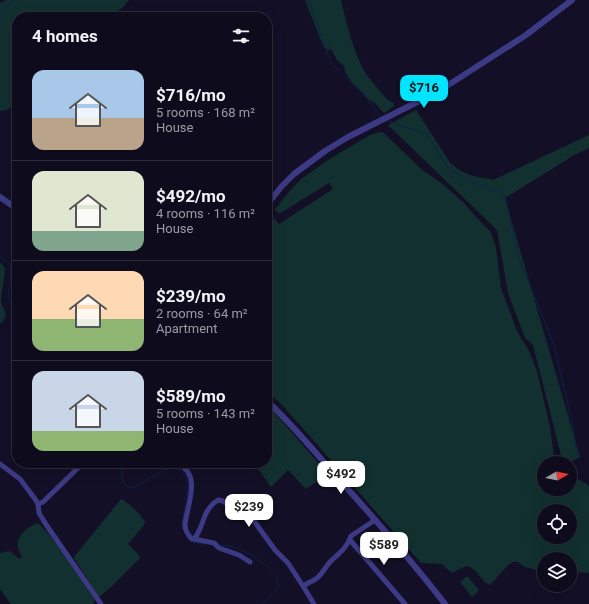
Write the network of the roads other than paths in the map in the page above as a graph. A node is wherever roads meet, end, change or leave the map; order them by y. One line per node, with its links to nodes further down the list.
1 (572, 0): 3 (street)
2 (0, 197): 4 (street)
3 (272, 199)
4 (12, 205)
5 (272, 406): 10 (street)
6 (0, 464): 9 (street)
7 (78, 468): 9 (street)
8 (184, 468): 11 (street)
9 (38, 504): 15 (street)
10 (375, 520): 12 (street); 18 (street)
11 (194, 539): 13 (street); 14 (street)
12 (350, 540): 14 (street); 17 (street)
13 (250, 562)
14 (303, 586): 16 (street)
15 (101, 604)
16 (314, 604)
17 (404, 604)
18 (445, 604)

